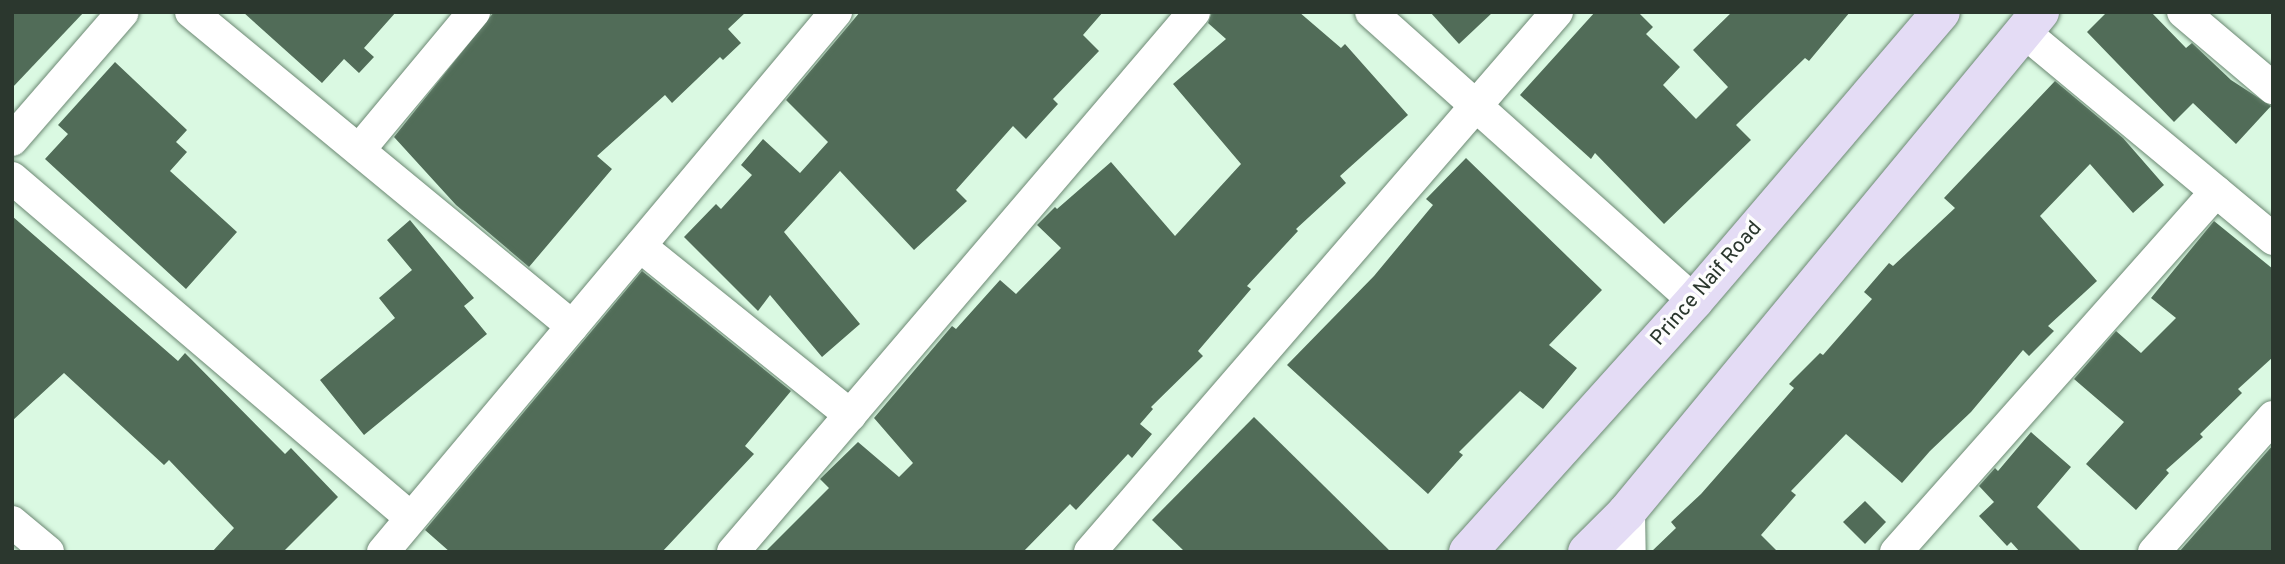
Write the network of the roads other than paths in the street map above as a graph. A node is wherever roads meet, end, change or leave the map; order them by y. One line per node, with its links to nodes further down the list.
1 (123, 12): 13 (street)
2 (191, 12): 14 (street)
3 (474, 12): 14 (street)
4 (836, 12): 18 (street)
5 (1194, 12): 21 (street)
6 (1371, 12): 12 (street)
7 (1557, 12): 12 (street)
8 (1941, 12): 19 (main road, Prince Naif Road)
9 (2183, 12): 11 (street)
10 (2032, 22): 16 (street); 23 (main road)
11 (2273, 88)
12 (1476, 106): 19 (street); 29 (street)
13 (12, 141)
14 (359, 150): 20 (street)
15 (12, 178): 24 (street)
16 (2216, 191): 17 (street); 33 (street)
17 (2273, 239)
18 (640, 246): 20 (street); 21 (street)
19 (1694, 301): 30 (main road, Prince Naif Road)
20 (572, 326): 24 (street)
21 (849, 415): 28 (street)
22 (2273, 417): 34 (street)
23 (1626, 513): 31 (main road); 32 (street)
24 (411, 518): 27 (street)
25 (12, 522): 26 (street)
26 (48, 552)
27 (383, 552)
28 (733, 552)
29 (1090, 552)
30 (1468, 552)
31 (1587, 552)
32 (1627, 552)
33 (1896, 552)
34 (2154, 552)

